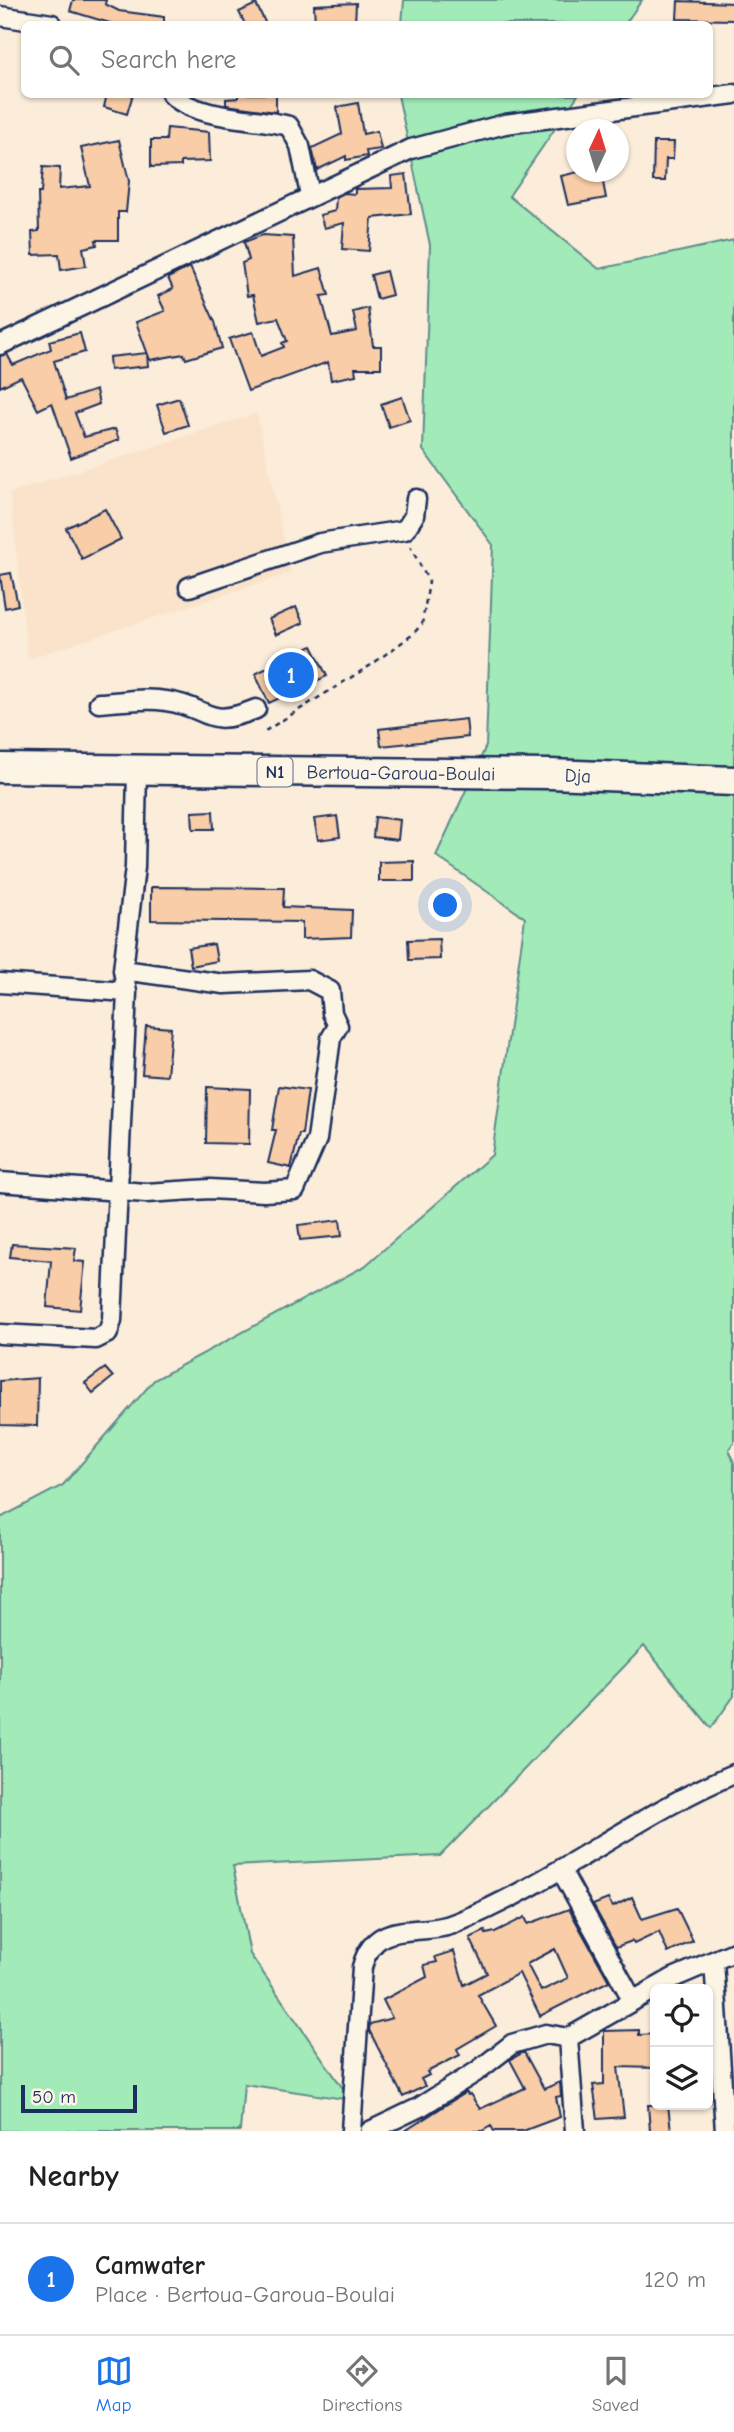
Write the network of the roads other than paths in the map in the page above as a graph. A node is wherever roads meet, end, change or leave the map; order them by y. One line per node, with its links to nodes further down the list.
1 (0, 16): 2 (street)
2 (32, 21)
3 (734, 94): 4 (street)
4 (713, 97)
5 (178, 98): 7 (street)
6 (703, 98): 7 (street)
7 (310, 195): 8 (street)
8 (0, 345)
9 (416, 499): 10 (street)
10 (189, 587)
11 (99, 704): 12 (street)
12 (256, 709)
13 (0, 768): 14 (highway, Bertoua-Garoua-Boulai / N1)
14 (137, 769): 15 (highway, Bertoua-Garoua-Boulai / N1); 17 (street)
15 (550, 774): 16 (highway, Dja / N1)
16 (734, 780)
17 (123, 970): 19 (street); 21 (street)
18 (0, 983): 19 (street)
19 (127, 992): 21 (street)
20 (0, 1182): 21 (street)
21 (116, 1191): 22 (street)
22 (0, 1335)
23 (734, 1774): 24 (street)
24 (561, 1870): 27 (street); 29 (street)
25 (734, 1952): 26 (street)
26 (714, 1961): 27 (street); 32 (street)
27 (633, 2001): 28 (street)
28 (568, 2038): 30 (street); 31 (street)
29 (351, 2131)
30 (370, 2131)
31 (575, 2131)
32 (725, 2131)

